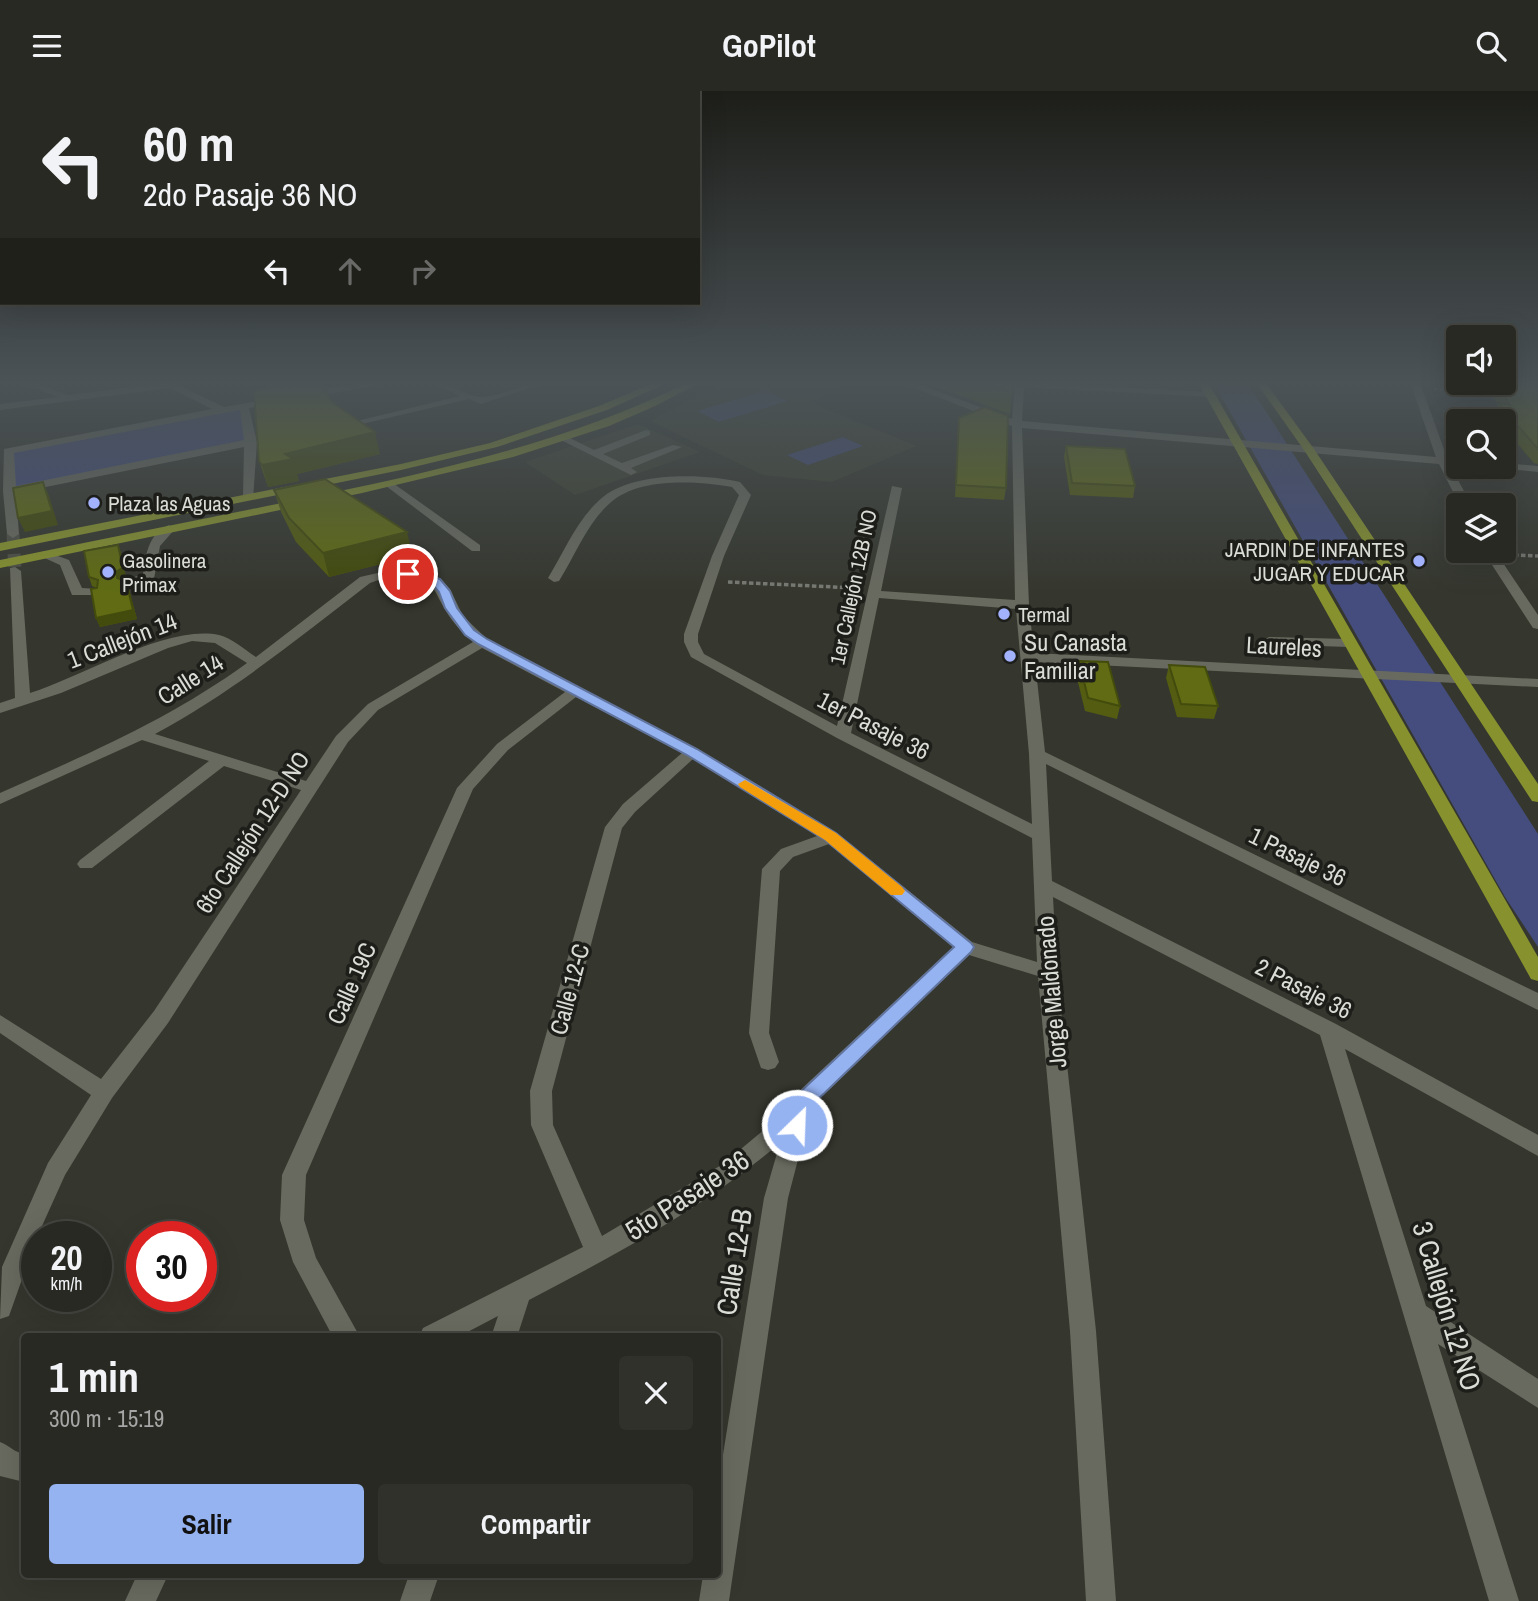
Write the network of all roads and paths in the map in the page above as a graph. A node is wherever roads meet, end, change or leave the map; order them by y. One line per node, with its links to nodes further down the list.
1 (4, 452): 19 (street)
2 (200, 452): 19 (street)
3 (251, 452): 21 (street)
4 (458, 452): 21 (main road)
5 (519, 452): 17 (main road)
6 (664, 452): 12 (street)
7 (1018, 452): 35 (street, Jorge Maldonado)
8 (1240, 452): 39 (main road)
9 (1312, 452): 43 (main road)
10 (1352, 452): 13 (street)
11 (1440, 452): 13 (street)
12 (595, 453)
13 (1443, 460): 14 (street); 20 (street)
14 (1446, 460)
15 (1516, 467): 16 (street)
16 (1538, 469)
17 (390, 484): 22 (main road); 25 (street)
18 (896, 488): 34 (street, 1er Callejón 12B NO)
19 (9, 491): 23 (street)
20 (1460, 493)
21 (249, 497): 24 (main road)
22 (169, 529): 26 (main road); 32 (street)
23 (13, 534)
24 (0, 547)
25 (477, 548)
26 (39, 556): 28 (main road); 33 (street)
27 (1497, 563): 36 (street)
28 (0, 564)
29 (15, 571): 46 (street)
30 (554, 578): 31 (street)
31 (710, 581): 34 (path); 49 (street, 1er Pasaje 36)
32 (128, 584)
33 (93, 592)
34 (874, 592): 35 (street); 49 (street, 1er Callejón 12B NO)
35 (1022, 605): 40 (street, Jorge Maldonado)
36 (1538, 625)
37 (1269, 641): 39 (street)
38 (482, 642): 41 (street, Calle 14); 45 (street); 53 (street, 6to Callejón 12-D NO)
39 (1348, 643): 42 (main road)
40 (1028, 657): 42 (street, Laureles); 51 (street, Jorge Maldonado)
41 (256, 663): 46 (street, 1 Callejón 14); 48 (street, Calle 14)
42 (1365, 673): 43 (street, Laureles); 62 (main road)
43 (1460, 678): 44 (street, Laureles); 54 (main road)
44 (1538, 683)
45 (577, 691): 50 (street); 74 (street, Calle 19C)
46 (23, 700): 47 (street, 1 Callejón 14)
47 (0, 708)
48 (142, 735): 52 (street); 55 (street, Calle 14)
49 (843, 735): 56 (street, 1er Pasaje 36)
50 (692, 752): 57 (street); 70 (street, Calle 12-C)
51 (1037, 754): 56 (street, Jorge Maldonado); 63 (street, 1 Pasaje 36)
52 (221, 760): 53 (street); 58 (street)
53 (309, 787): 67 (street, 6to Callejón 12-D NO)
54 (1538, 797)
55 (0, 799)
56 (1040, 835): 59 (street, Jorge Maldonado)
57 (831, 837): 60 (street); 66 (street)
58 (86, 864)
59 (1043, 884): 61 (street, Jorge Maldonado); 65 (street, 2 Pasaje 36)
60 (965, 947): 61 (street); 68 (street, 5to Pasaje 36)
61 (1047, 972): 87 (street, Jorge Maldonado)
62 (1538, 974)
63 (1538, 1002)
64 (0, 1023): 67 (street)
65 (1329, 1030): 69 (street, 2 Pasaje 36); 73 (street, 3 Callejón 12 NO)
66 (768, 1062)
67 (104, 1092): 72 (street)
68 (804, 1100): 70 (street, 5to Pasaje 36); 80 (street, Calle 12-B)
69 (1538, 1146)
70 (597, 1252): 71 (street, 5to Pasaje 36)
71 (519, 1293): 75 (street, 5to Pasaje 36); 76 (street)
72 (0, 1307)
73 (1416, 1314): 77 (street); 88 (street, 3 Callejón 12 NO)
74 (345, 1333)
75 (440, 1333)
76 (505, 1333)
77 (1538, 1395)
78 (0, 1456): 79 (street)
79 (21, 1467)
80 (721, 1556)
81 (152, 1578): 84 (street)
82 (423, 1578): 85 (street)
83 (718, 1578): 86 (street, Calle 12-B)
84 (140, 1601)
85 (415, 1601)
86 (714, 1601)
87 (1101, 1601)
88 (1504, 1601)

